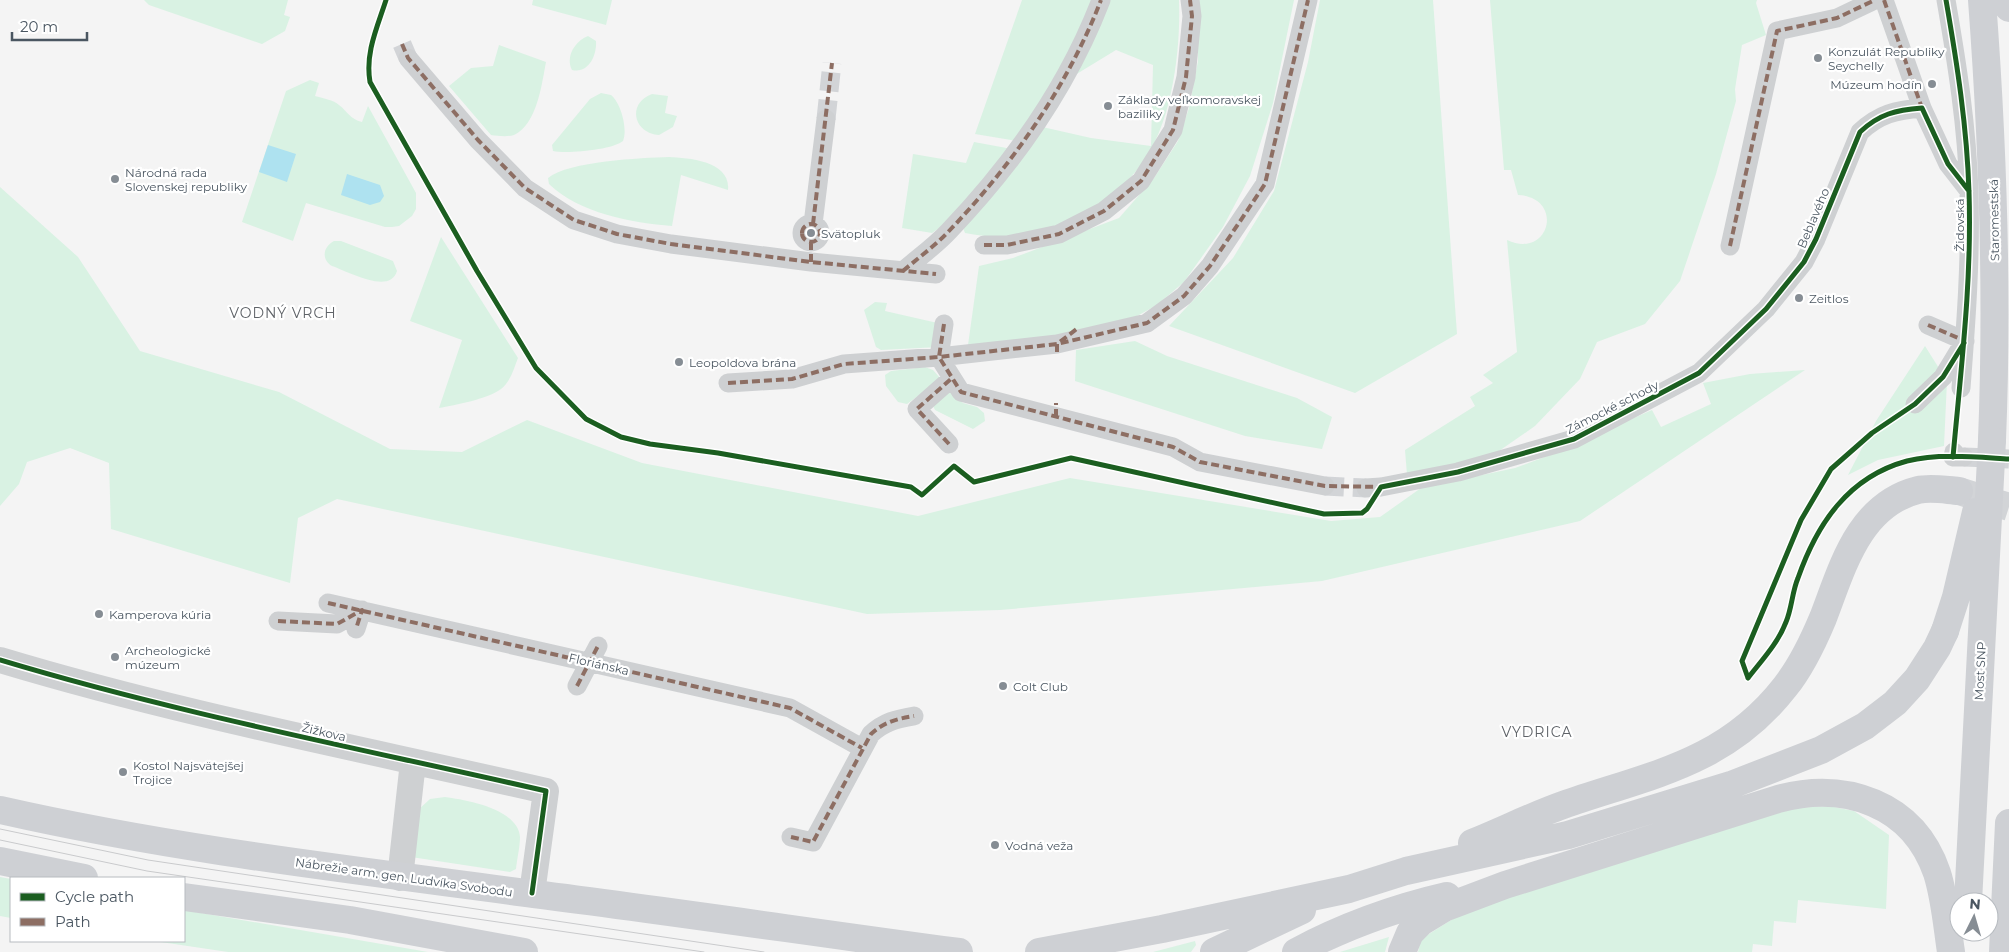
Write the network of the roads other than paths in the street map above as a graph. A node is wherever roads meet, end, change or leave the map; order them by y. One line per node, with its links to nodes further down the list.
1 (1101, 0): 17 (street)
2 (1190, 0): 14 (street)
3 (1308, 0): 23 (street)
4 (1875, 0): 15 (street)
5 (1884, 0): 11 (street)
6 (1946, 0): 13 (street, Židovská)
7 (1982, 0): 30 (main road, Staromestská)
8 (2008, 0): 9 (main road)
9 (2009, 8)
10 (408, 58): 16 (street)
11 (1922, 108): 13 (street); 25 (street, Beblavého)
12 (826, 119): 16 (street)
13 (1969, 191): 22 (street, Židovská)
14 (984, 245)
15 (1730, 246)
16 (810, 262): 17 (street)
17 (903, 271): 18 (street)
18 (936, 274)
19 (944, 324): 24 (street)
20 (1928, 324): 22 (street)
21 (1078, 328): 23 (street)
22 (1965, 341): 28 (street); 29 (street, Židovská)
23 (1057, 348): 24 (street)
24 (940, 357): 26 (street); 27 (street)
25 (1699, 373): 33 (street, Zámocké schody)
26 (952, 378): 31 (street); 32 (street)
27 (728, 383)
28 (1961, 388)
29 (1915, 404)
30 (1992, 440): 49 (main road, bridge); 54 (main road, Most SNP, bridge)
31 (950, 444)
32 (1324, 486)
33 (1366, 488)
34 (1959, 491): 49 (main road)
35 (328, 603): 36 (street, Floriánska)
36 (362, 610): 37 (street); 38 (street); 39 (street, Floriánska)
37 (278, 621)
38 (356, 629)
39 (594, 654): 41 (street); 43 (street, Floriánska)
40 (0, 660): 44 (street, Žižkova)
41 (577, 686)
42 (914, 716): 43 (street)
43 (862, 748): 47 (street)
44 (413, 762): 51 (street); 55 (street, Žižkova)
45 (0, 810): 51 (main road, Nábrežie arm. gen. Ludvíka Svobodu)
46 (2009, 823): 64 (main road)
47 (792, 837)
48 (0, 861): 50 (main road)
49 (1406, 871): 53 (main road)
50 (79, 877)
51 (400, 878): 55 (main road, Nábrežie arm. gen. Ludvíka Svobodu)
52 (1505, 885): 61 (main road); 62 (main road); 63 (main road)
53 (1349, 889): 59 (main road); 60 (main road)
54 (1969, 892)
55 (532, 893): 58 (main road, Nábrežie arm. gen. Ludvíka Svobodu)
56 (185, 897): 57 (main road)
57 (524, 952)
58 (959, 952)
59 (1039, 952)
60 (1214, 952)
61 (1296, 952)
62 (1402, 952)
63 (1951, 952)
64 (2003, 952)

